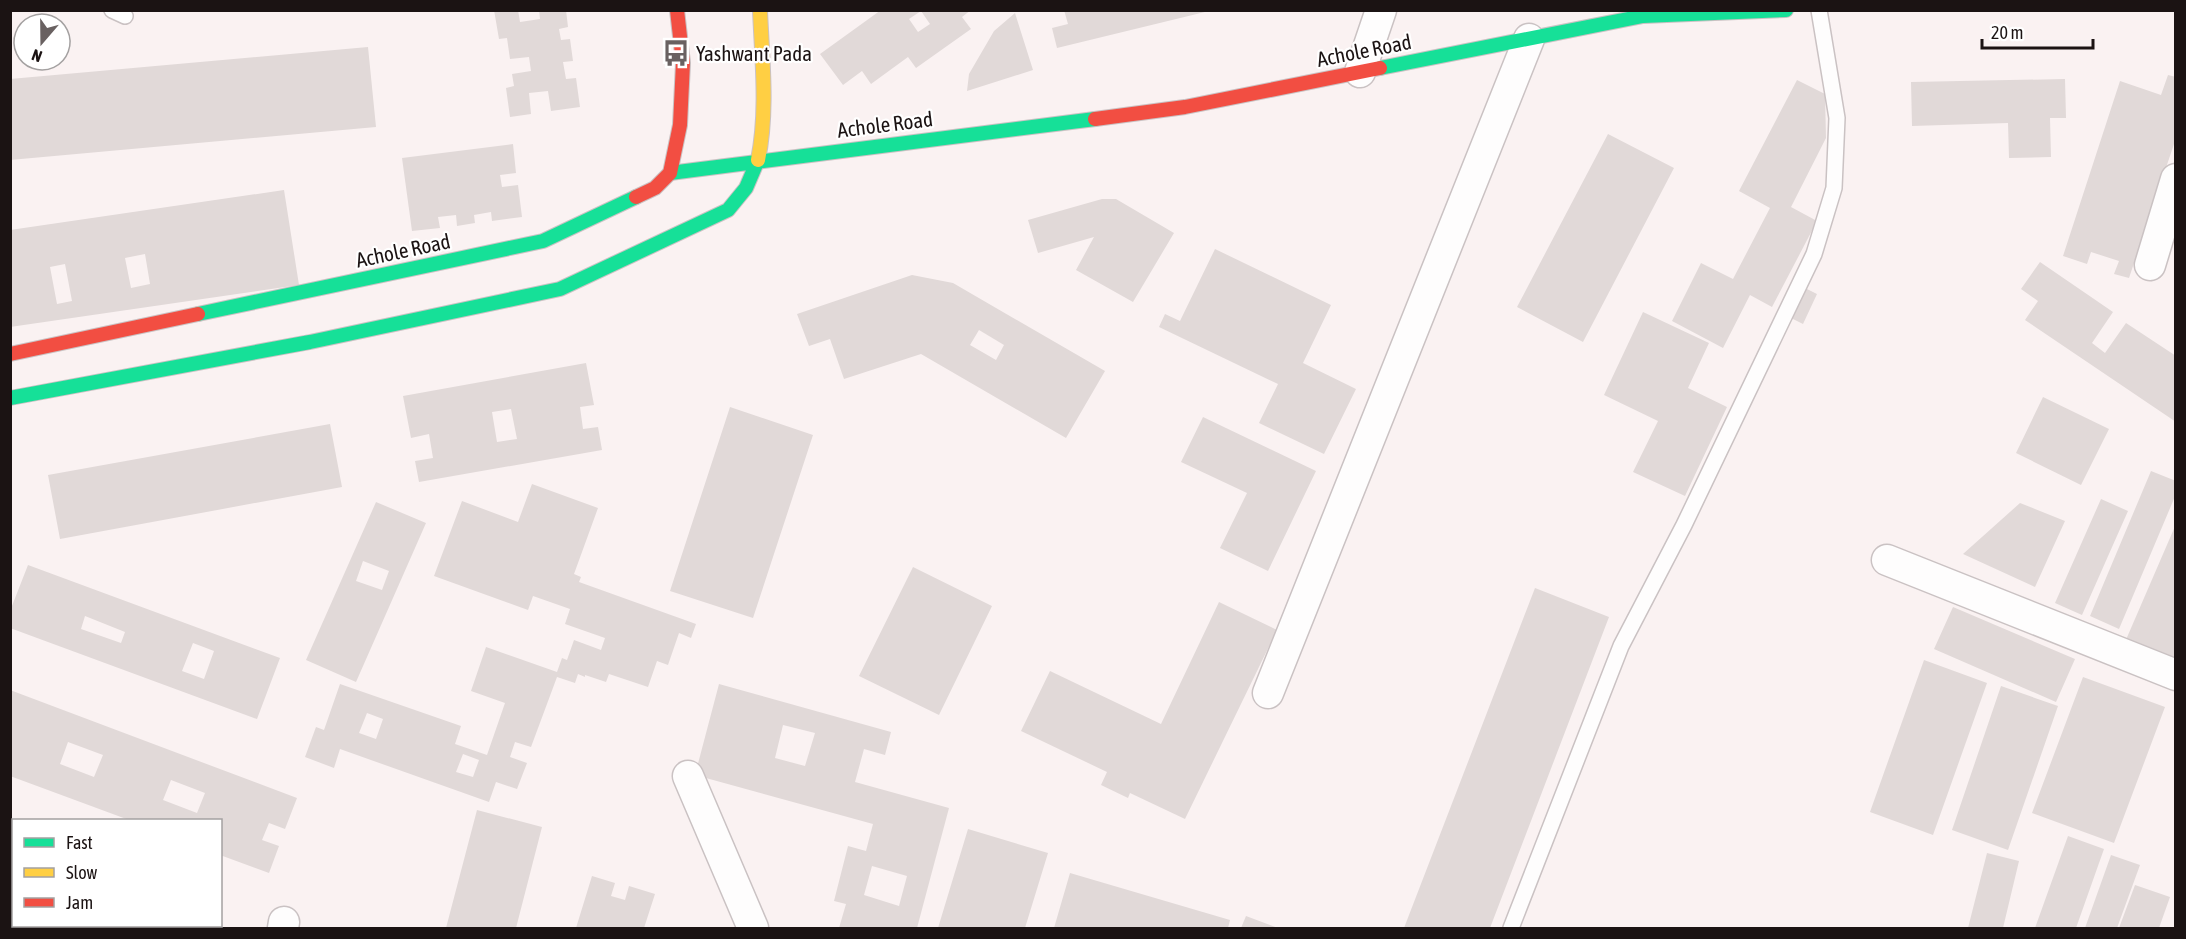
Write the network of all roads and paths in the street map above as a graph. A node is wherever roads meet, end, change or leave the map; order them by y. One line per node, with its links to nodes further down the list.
1 (677, 10): 10 (main road)
2 (760, 10): 9 (main road)
3 (1382, 10): 8 (street)
4 (1786, 10): 6 (main road, Achole Road)
5 (1819, 10): 20 (lane)
6 (1643, 14): 7 (main road, Achole Road)
7 (1530, 39): 8 (main road, Achole Road); 17 (street)
8 (1360, 72): 9 (main road, Achole Road)
9 (758, 162): 10 (main road, Achole Road); 14 (main road)
10 (670, 173): 13 (main road, Achole Road)
11 (2175, 179): 12 (street)
12 (2150, 265)
13 (10, 354)
14 (10, 398)
15 (1887, 560): 16 (street)
16 (2175, 675)
17 (1268, 693)
18 (688, 776): 19 (street)
19 (753, 928)
20 (1511, 928)

